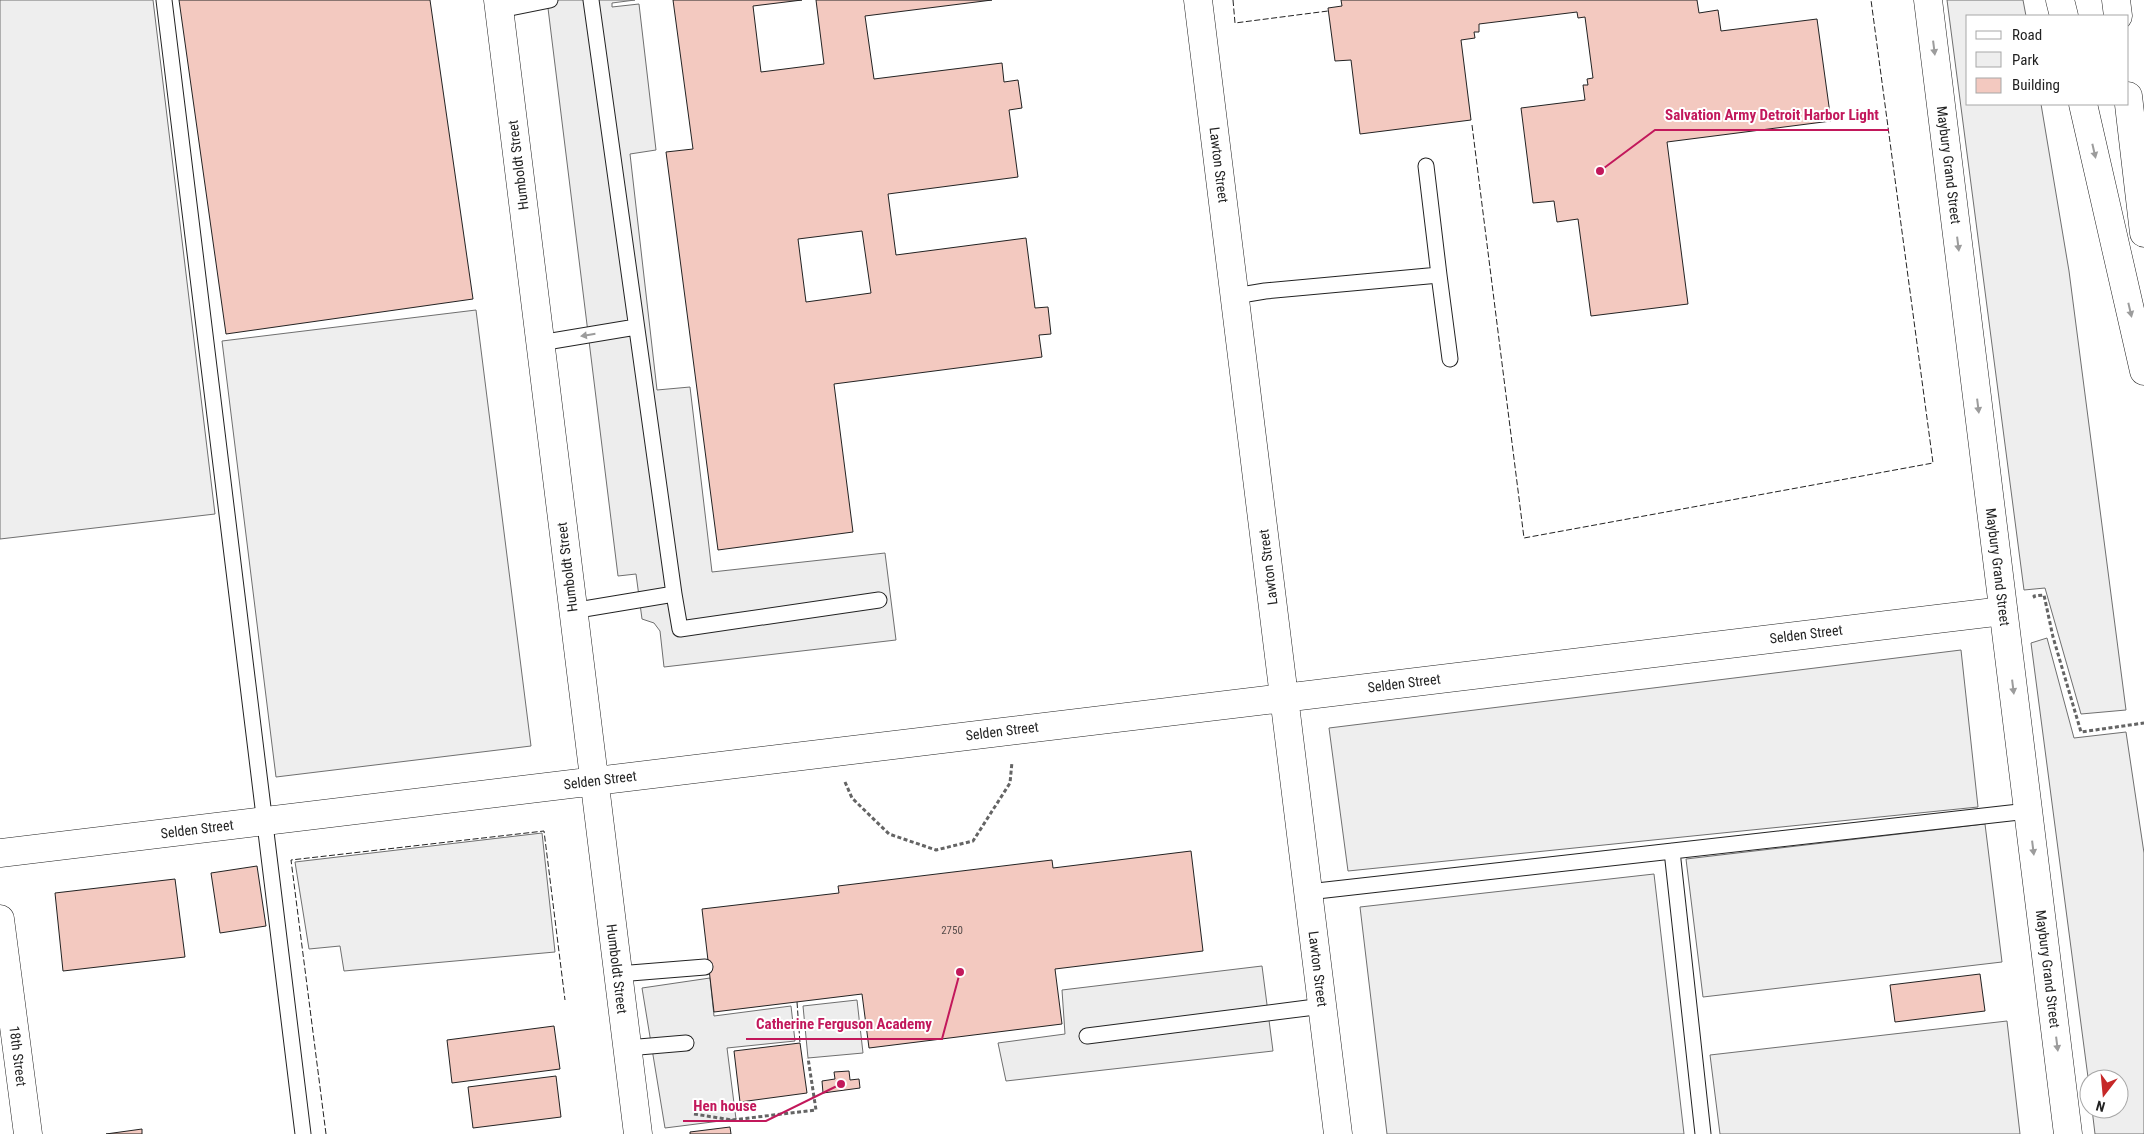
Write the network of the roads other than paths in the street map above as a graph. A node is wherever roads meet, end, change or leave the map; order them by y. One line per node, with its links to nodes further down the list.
1 (164, 0): 28 (lane)
2 (550, 0): 8 (lane)
3 (591, 0): 17 (lane)
4 (1198, 0): 16 (main road, Lawton Street)
5 (1928, 0): 24 (main road, Maybury Grand Street, one-way to 24)
6 (2060, 0): 9 (main road)
7 (2116, 0): 10 (main road)
8 (498, 5): 18 (main road, Humboldt Street)
9 (2064, 15)
10 (2118, 15)
11 (2083, 105): 20 (main road, one-way to 20)
12 (2129, 105): 14 (main road)
13 (1426, 166): 15 (lane)
14 (2144, 233)
15 (1439, 275): 16 (lane); 19 (lane)
16 (1235, 296): 25 (main road, Lawton Street)
17 (636, 327): 18 (lane, one-way to 18); 21 (lane)
18 (540, 343): 23 (main road, Humboldt Street)
19 (1450, 359)
20 (2144, 372)
21 (674, 594): 22 (lane); 23 (lane)
22 (879, 600)
23 (572, 611): 26 (main road, Humboldt Street)
24 (2003, 611): 25 (main road, Selden Street); 27 (main road, Maybury Grand Street, one-way to 27)
25 (1284, 697): 26 (main road, Selden Street); 31 (main road, Lawton Street)
26 (593, 780): 28 (main road, Selden Street); 34 (main road, Humboldt Street)
27 (2028, 812): 29 (lane); 44 (main road, Maybury Grand Street, one-way to 44)
28 (264, 820): 30 (main road, Selden Street); 40 (lane)
29 (1672, 851): 31 (lane); 43 (lane)
30 (0, 853)
31 (1308, 892): 35 (main road, Lawton Street)
32 (0, 919): 39 (main road, 18th Street)
33 (705, 967): 34 (lane)
34 (618, 974): 38 (main road, Humboldt Street)
35 (1322, 1006): 36 (lane); 42 (main road, Lawton Street)
36 (1087, 1036)
37 (686, 1043): 38 (lane)
38 (627, 1048): 41 (main road, Humboldt Street)
39 (28, 1134)
40 (303, 1134)
41 (638, 1134)
42 (1338, 1134)
43 (1703, 1134)
44 (2068, 1134)

